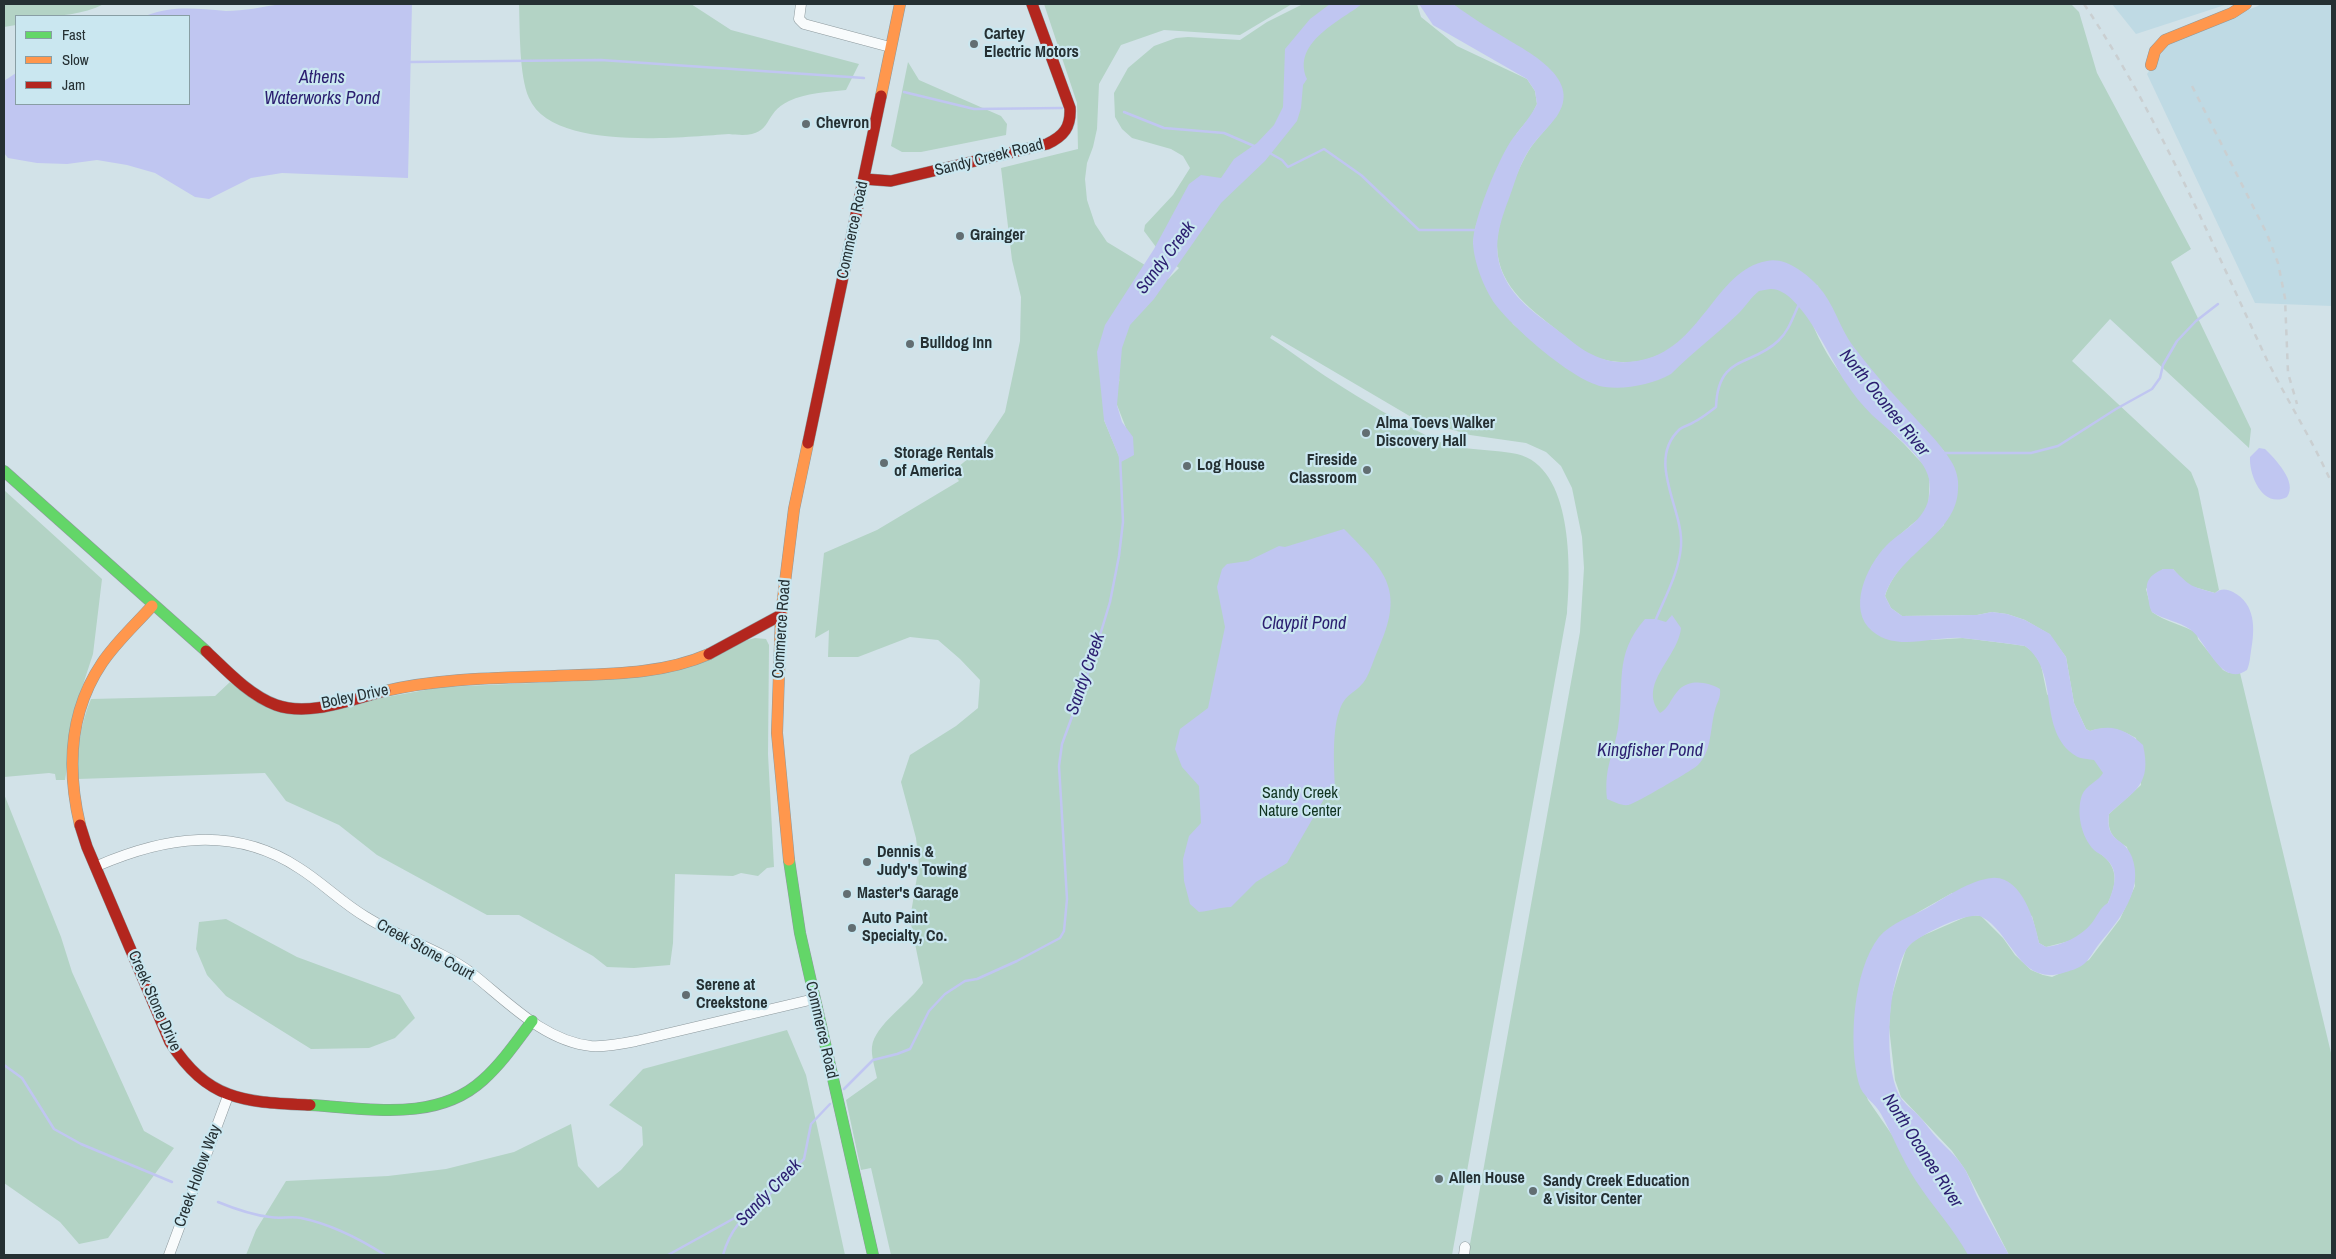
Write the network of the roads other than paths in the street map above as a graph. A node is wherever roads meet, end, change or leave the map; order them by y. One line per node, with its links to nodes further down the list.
1 (801, 4): 5 (street)
2 (900, 4): 5 (main road, Commerce Road)
3 (1032, 4): 7 (main road, Sandy Creek Road)
4 (2246, 4): 6 (main road)
5 (890, 47): 7 (main road, Commerce Road)
6 (2151, 65)
7 (864, 179): 10 (main road, Commerce Road)
8 (4, 471): 9 (main road, Boley Drive)
9 (152, 606): 10 (main road, Boley Drive); 11 (main road, Creek Stone Drive)
10 (781, 615): 12 (main road, Commerce Road)
11 (97, 866): 13 (street, Creek Stone Court); 14 (main road, Creek Stone Drive)
12 (814, 999): 13 (street, Creek Stone Court); 16 (main road, Commerce Road)
13 (532, 1021): 14 (main road, Creek Stone Drive)
14 (228, 1096): 15 (street, Creek Hollow Way)
15 (169, 1255)
16 (873, 1255)

